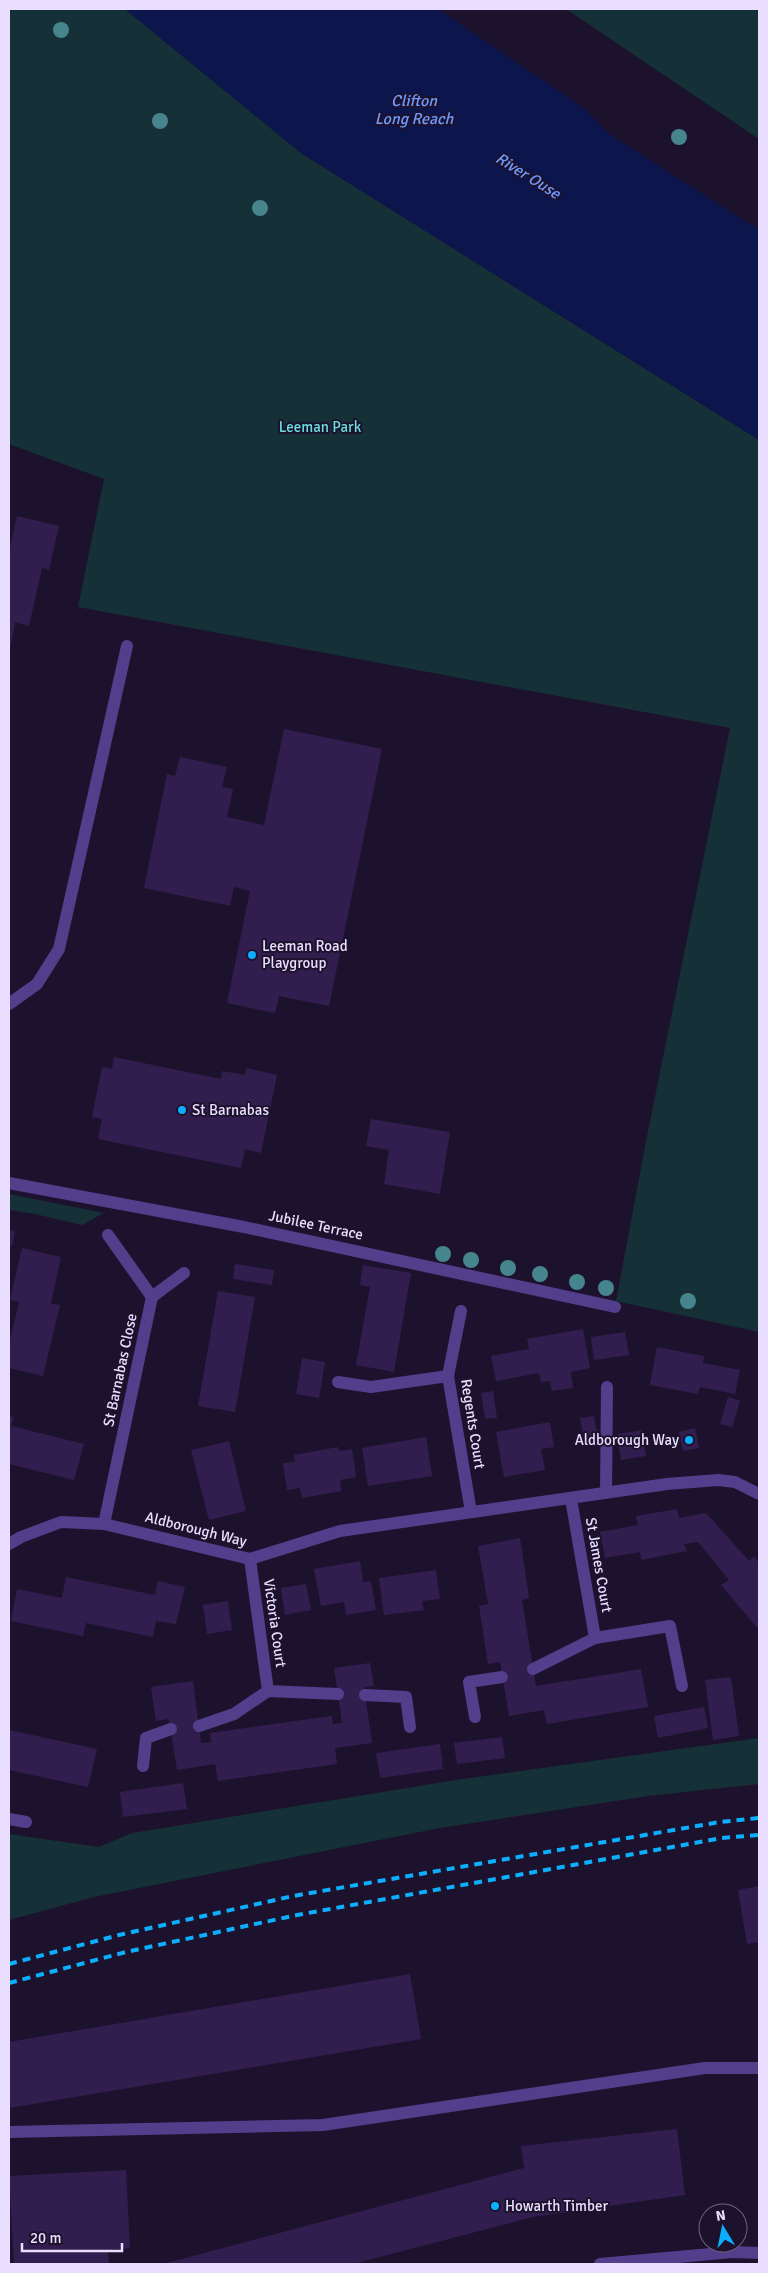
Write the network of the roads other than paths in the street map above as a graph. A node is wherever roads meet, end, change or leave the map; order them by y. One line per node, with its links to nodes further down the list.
1 (127, 646): 2 (street)
2 (9, 1004)
3 (9, 1183): 7 (street, Jubilee Terrace)
4 (108, 1234): 6 (street, St Barnabas Close)
5 (184, 1273): 6 (street)
6 (152, 1297): 16 (street, St Barnabas Close)
7 (615, 1307)
8 (461, 1311): 9 (street, Regents Court)
9 (448, 1376): 10 (street); 15 (street, Regents Court)
10 (338, 1382)
11 (607, 1387): 12 (street)
12 (606, 1493): 13 (street, Aldborough Way); 14 (street, Aldborough Way)
13 (759, 1494)
14 (571, 1499): 15 (street, Aldborough Way); 19 (street, St James Court)
15 (471, 1512): 18 (street, Aldborough Way)
16 (104, 1524): 17 (street, Aldborough Way); 18 (street, Aldborough Way)
17 (9, 1544)
18 (250, 1559): 23 (street, Victoria Court)
19 (595, 1638): 20 (street); 22 (street)
20 (533, 1669)
21 (502, 1677): 26 (street)
22 (682, 1686)
23 (268, 1691): 24 (street); 27 (street)
24 (338, 1694)
25 (365, 1695): 28 (street)
26 (475, 1717)
27 (199, 1726)
28 (410, 1727)
29 (171, 1729): 30 (street)
30 (143, 1766)
31 (9, 1818): 32 (street)
32 (26, 1822)
33 (759, 2068): 34 (street)
34 (9, 2132)
35 (759, 2252): 36 (street)
36 (733, 2258): 37 (street)
37 (600, 2264)

